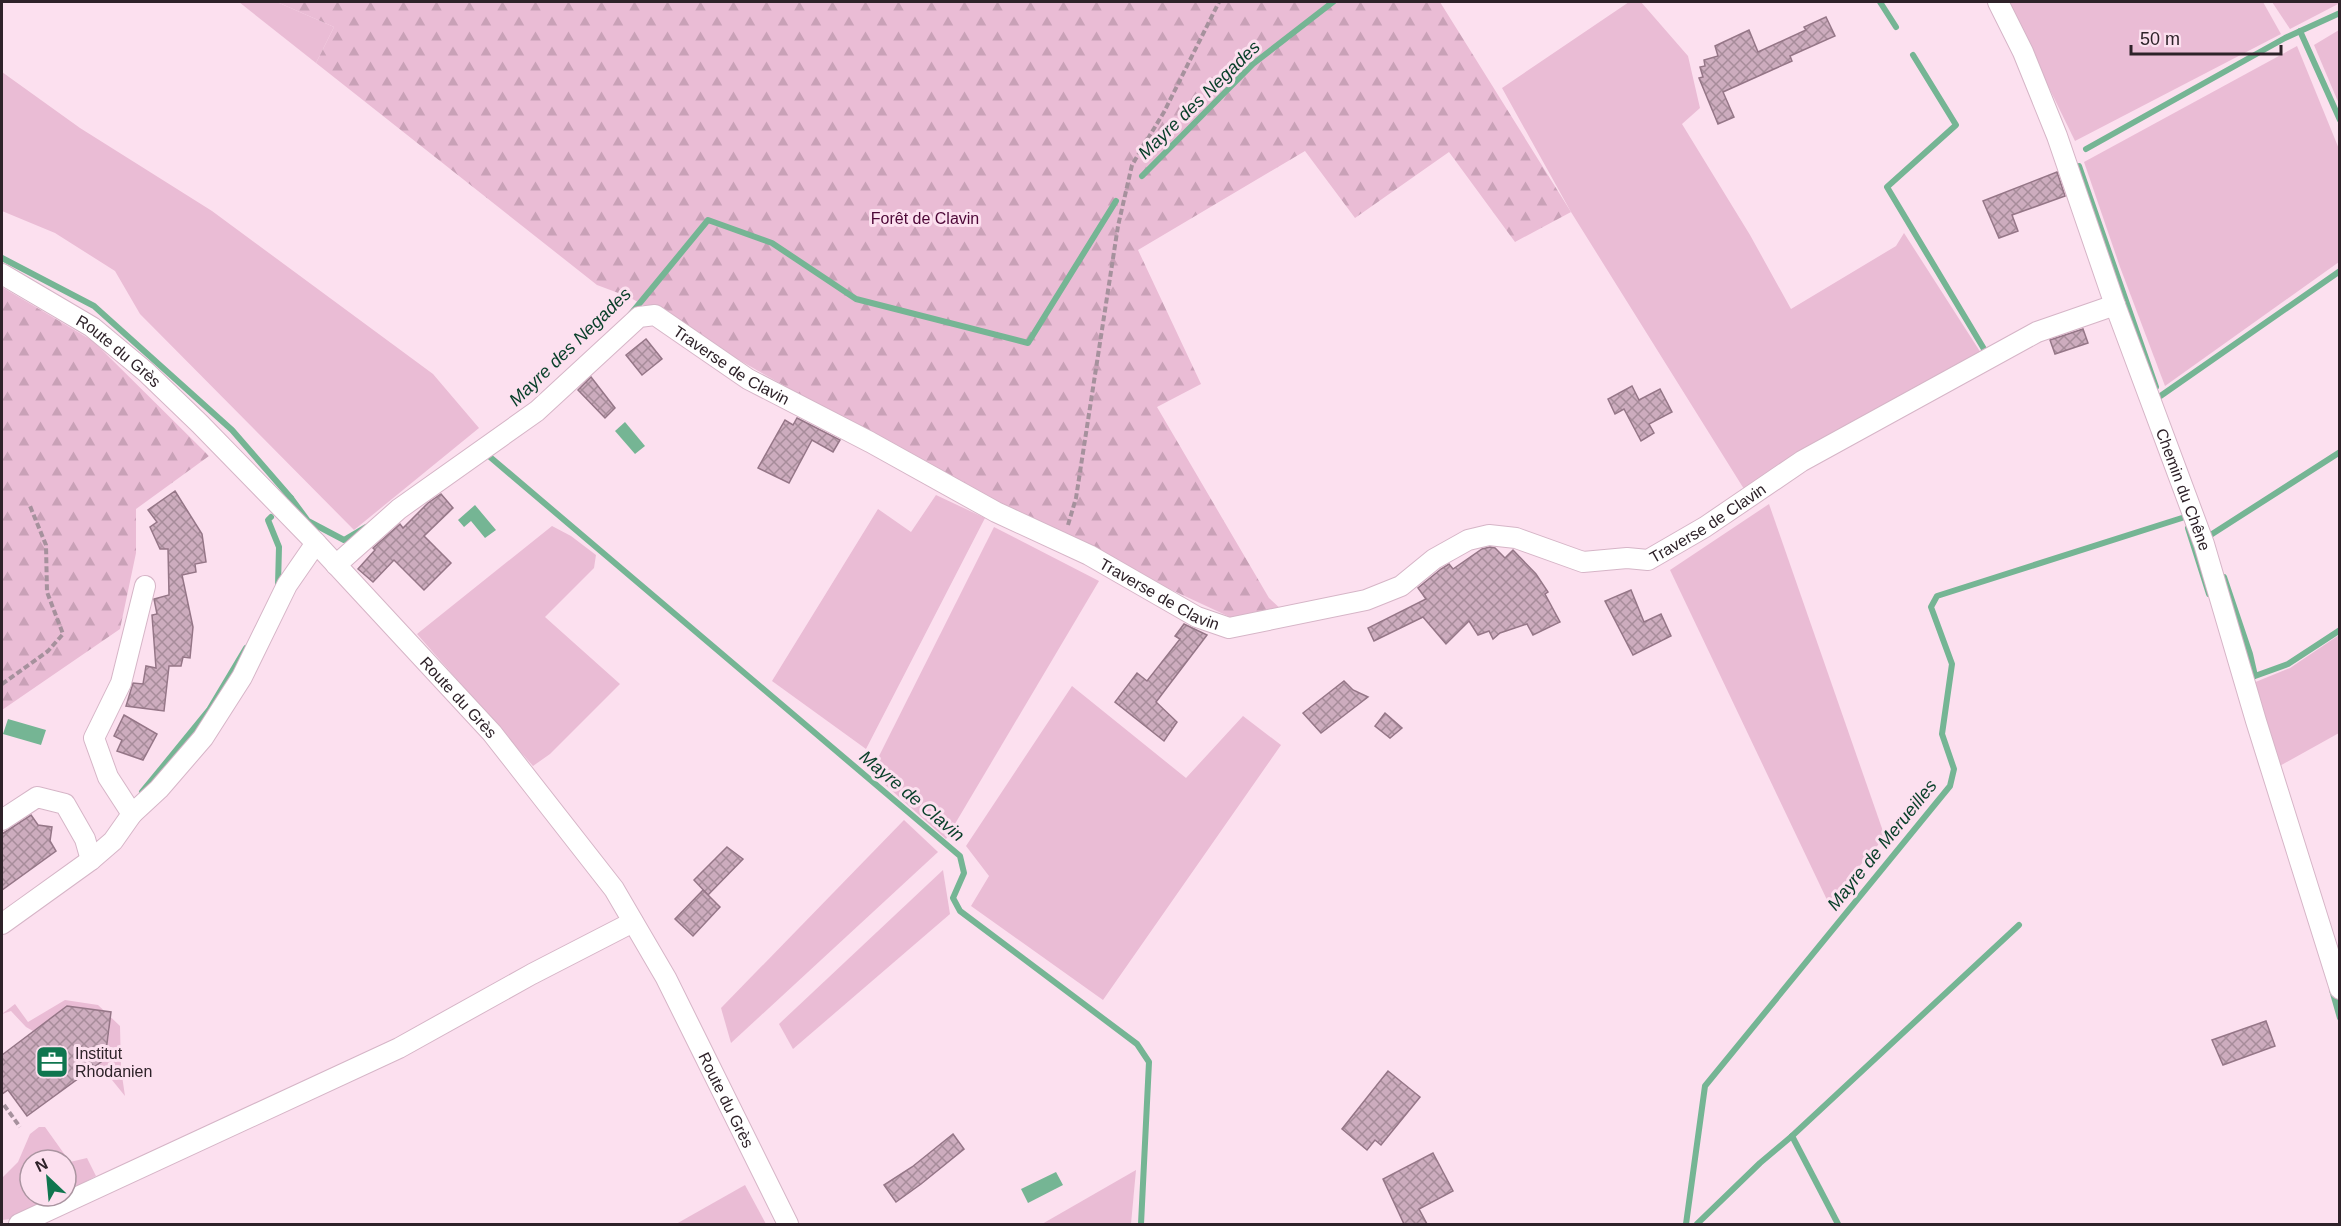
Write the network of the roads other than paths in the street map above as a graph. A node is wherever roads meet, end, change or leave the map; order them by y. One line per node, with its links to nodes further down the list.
1 (1998, 2): 3 (street, Chemin du Chêne)
2 (2, 274): 4 (street, Route du Grès)
3 (2115, 305): 5 (street, Traverse de Clavin); 12 (street, Chemin du Chêne)
4 (316, 543): 5 (street, Route du Grès); 7 (street)
5 (336, 566): 10 (street, Route du Grès)
6 (145, 585): 7 (street)
7 (132, 814): 9 (street)
8 (2, 819): 9 (street)
9 (91, 860): 11 (street)
10 (633, 922): 13 (street); 14 (street, Route du Grès)
11 (2, 924)
12 (2340, 989)
13 (19, 1224)
14 (788, 1224)

